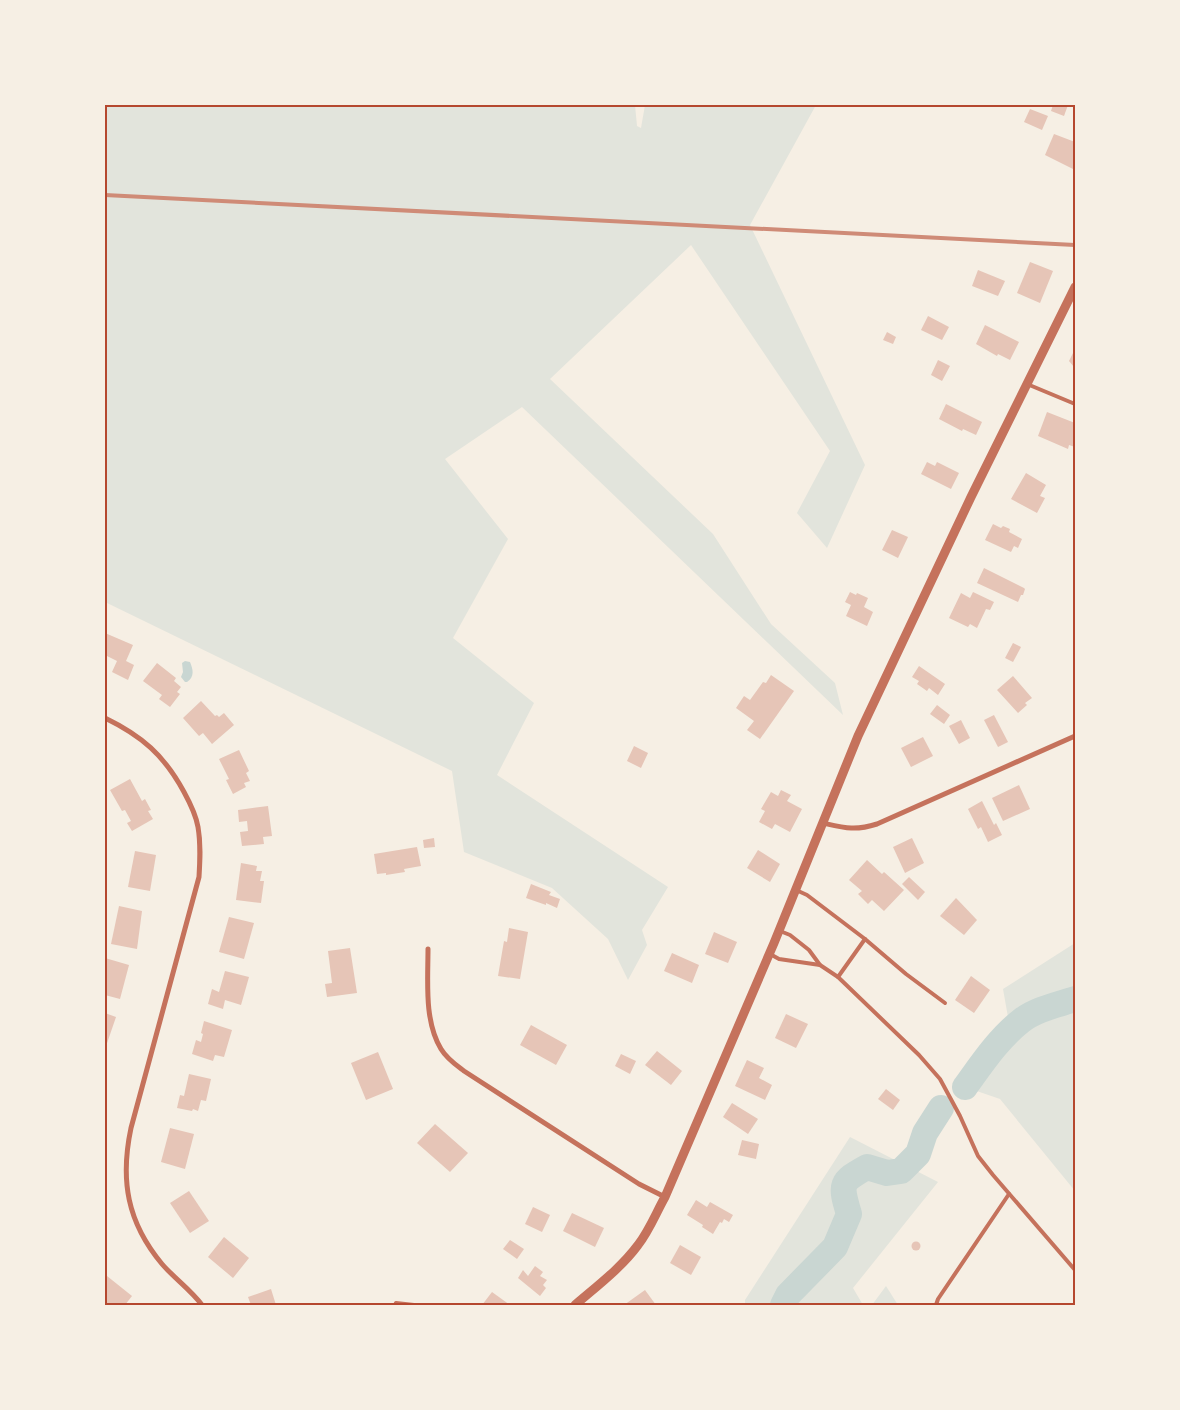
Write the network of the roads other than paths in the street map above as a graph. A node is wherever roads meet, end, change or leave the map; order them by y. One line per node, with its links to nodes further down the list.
1 (1075, 287): 2 (street)
2 (1027, 384): 3 (lane); 6 (street)
3 (1075, 404)
4 (105, 718): 18 (street)
5 (1075, 736): 6 (street)
6 (823, 823): 7 (street)
7 (796, 890): 8 (street); 9 (lane)
8 (780, 930): 11 (street); 12 (lane)
9 (865, 939): 13 (lane); 14 (lane)
10 (428, 948): 16 (street)
11 (770, 954): 12 (lane); 16 (street)
12 (820, 965): 13 (lane)
13 (838, 977): 15 (lane)
14 (946, 1003)
15 (1009, 1194): 17 (lane); 22 (lane)
16 (664, 1197): 21 (street)
17 (1075, 1270)
18 (202, 1305)
19 (394, 1305): 20 (lane)
20 (414, 1305)
21 (575, 1305)
22 (936, 1305)

